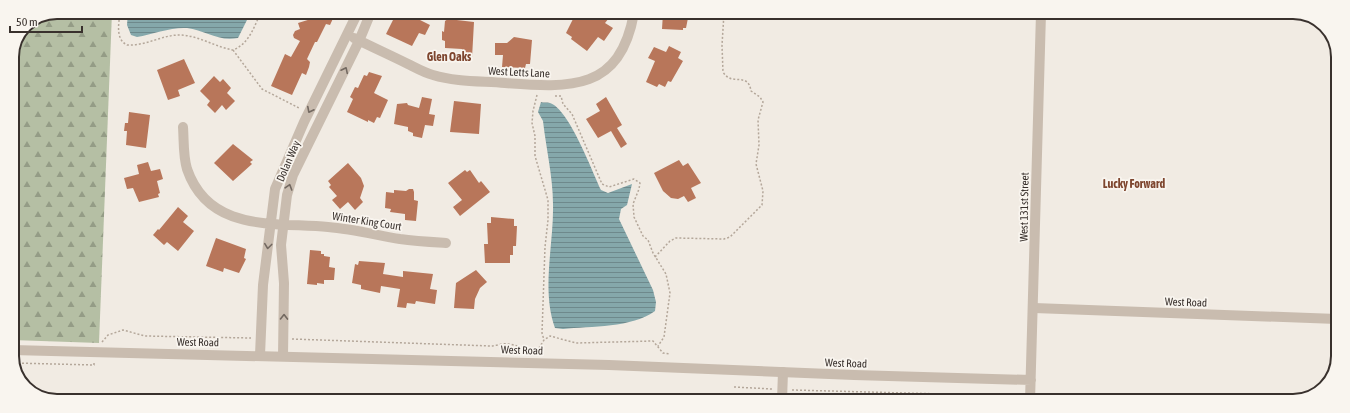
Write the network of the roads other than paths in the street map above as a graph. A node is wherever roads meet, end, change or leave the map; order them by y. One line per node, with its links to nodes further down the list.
1 (355, 19): 5 (street, Dolan Way)
2 (368, 19): 6 (street, Dolan Way)
3 (633, 19): 6 (street, West Letts Lane)
4 (1041, 19): 11 (street, West 131st Street)
5 (348, 35): 6 (street, West Letts Lane); 8 (street, Dolan Way, one-way to 8)
6 (359, 41): 9 (street, Dolan Way, one-way to 6)
7 (183, 127): 8 (street, Winter King Court)
8 (271, 223): 9 (street, Winter King Court); 14 (street, Dolan Way, one-way to 14)
9 (284, 224): 10 (street, Winter King Court); 15 (street, Dolan Way, one-way to 9)
10 (446, 243)
11 (1034, 308): 12 (street, West Road); 17 (street, West 131st Street)
12 (1331, 319)
13 (19, 350): 14 (street, West Road)
14 (260, 355): 15 (street, West Road)
15 (283, 356): 16 (street, West Road)
16 (783, 372): 17 (street, West Road); 18 (street)
17 (1031, 380): 19 (street, West 131st Street)
18 (782, 394)
19 (1027, 394)

